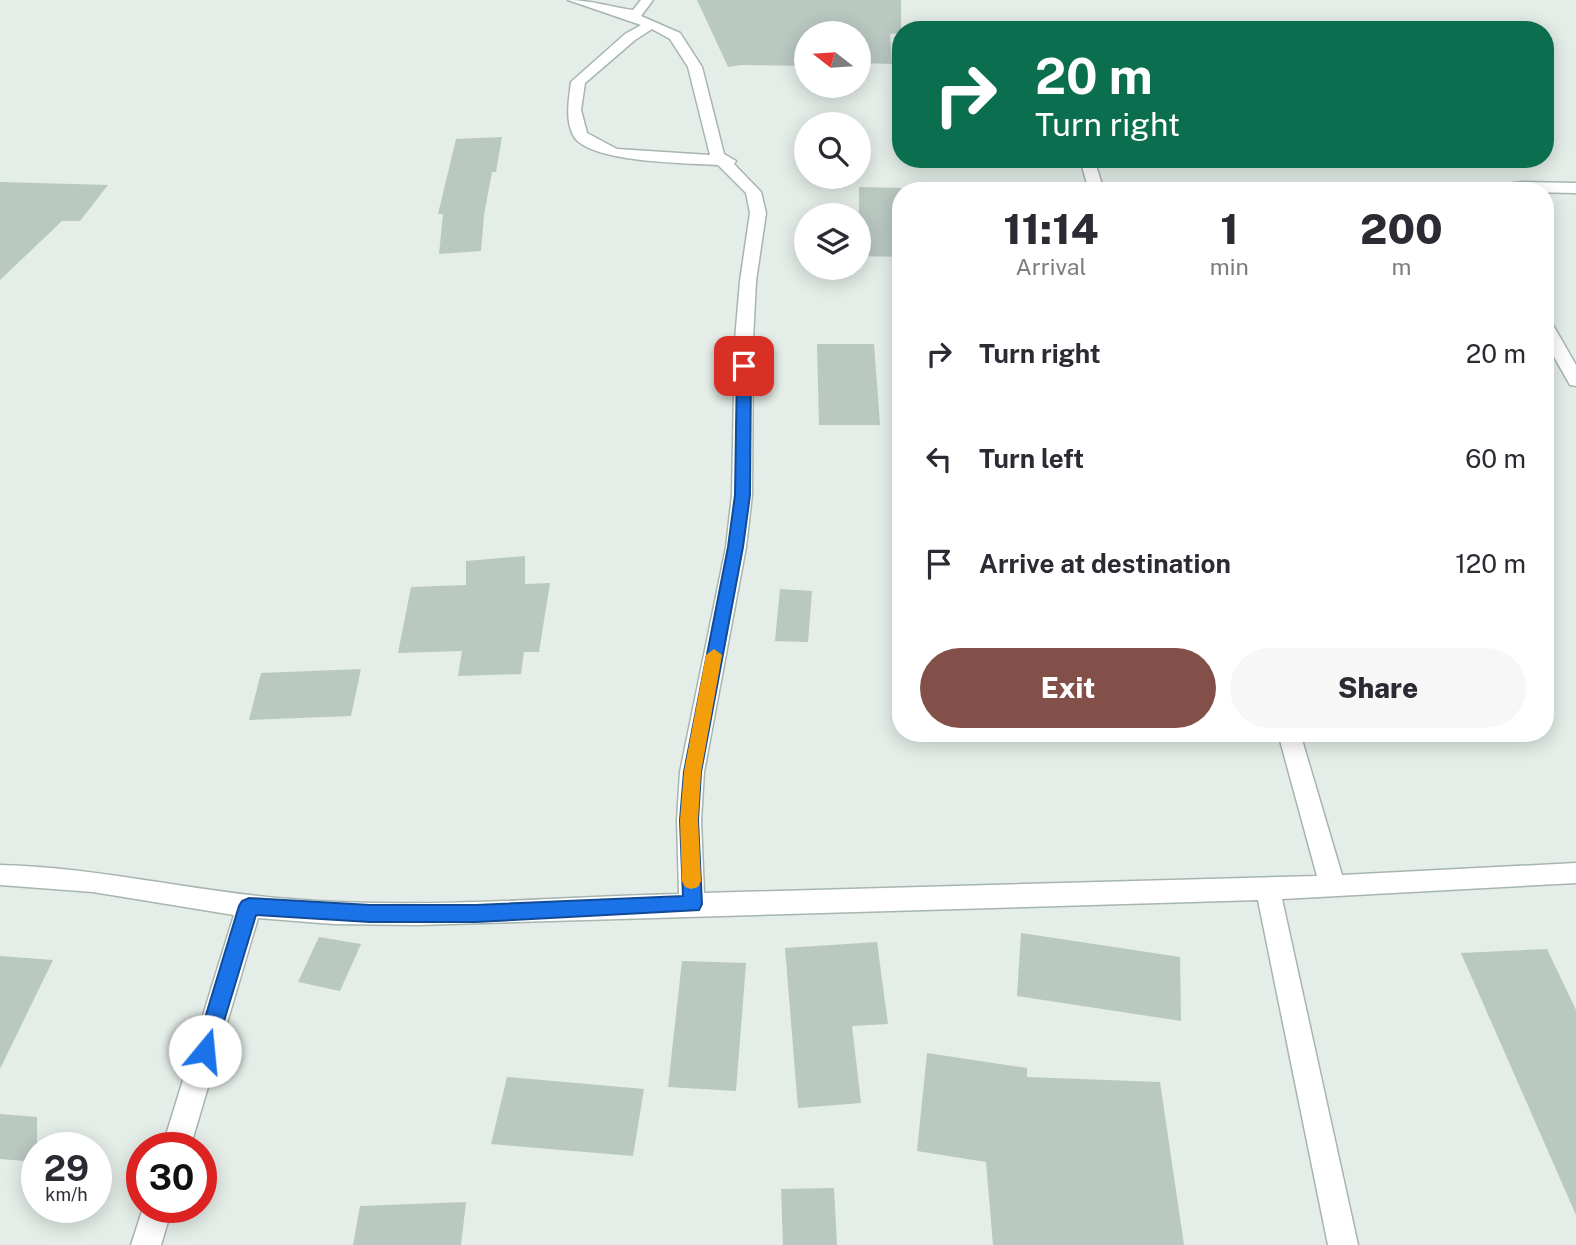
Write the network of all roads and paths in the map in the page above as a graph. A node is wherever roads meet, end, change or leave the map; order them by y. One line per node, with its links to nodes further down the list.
1 (574, 0): 3 (street)
2 (648, 0): 3 (street)
3 (611, 12): 4 (street)
4 (652, 24): 5 (street); 5 (street)
5 (725, 161): 15 (street)
6 (1554, 188): 7 (street)
7 (1576, 188)
8 (1554, 341): 9 (street)
9 (1576, 381)
10 (1292, 742): 13 (street)
11 (1576, 873): 13 (street)
12 (0, 875): 16 (street)
13 (1332, 884): 14 (street)
14 (1268, 889): 15 (street); 20 (street)
15 (692, 904): 16 (street)
16 (249, 906): 17 (street)
17 (181, 1132)
18 (153, 1223): 19 (street)
19 (146, 1245)
20 (1343, 1245)

